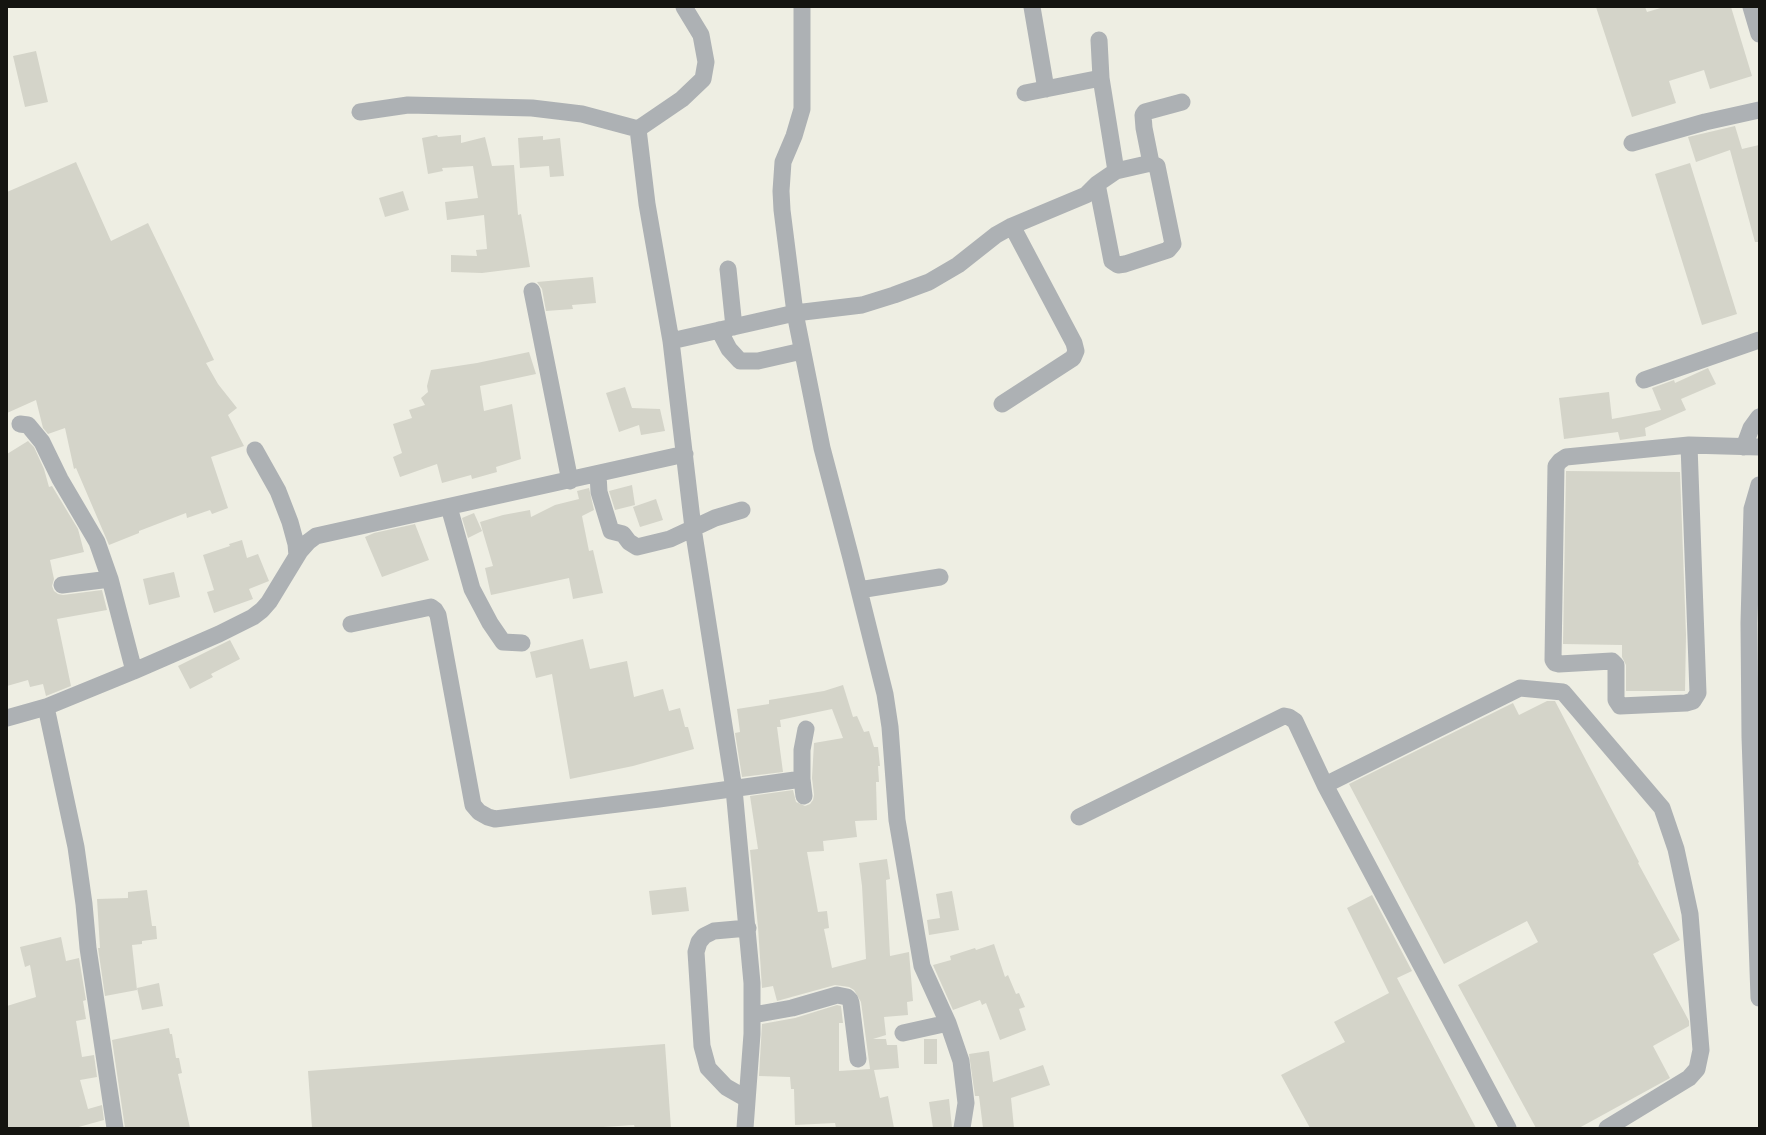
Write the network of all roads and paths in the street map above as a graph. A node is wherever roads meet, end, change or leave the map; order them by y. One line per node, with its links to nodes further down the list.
1 (684, 7): 13 (street)
2 (802, 7): 21 (street)
3 (1032, 7): 8 (street)
4 (1751, 7): 5 (street)
5 (1759, 34)
6 (1099, 40): 7 (street)
7 (1101, 78): 8 (street); 16 (street)
8 (1046, 89): 9 (street)
9 (1025, 93)
10 (1182, 102): 15 (street)
11 (1759, 110): 14 (street)
12 (360, 112): 13 (street)
13 (638, 129): 24 (street)
14 (1632, 143)
15 (1151, 163): 16 (street); 17 (street)
16 (1116, 171): 17 (street)
17 (1097, 184): 18 (street)
18 (1012, 226): 21 (street); 27 (street)
19 (728, 269): 22 (street)
20 (532, 291): 35 (street)
21 (795, 313): 22 (street); 25 (street)
22 (727, 329): 24 (street); 25 (street)
23 (1759, 340): 26 (street)
24 (670, 341): 33 (street)
25 (802, 351): 44 (street)
26 (1644, 380)
27 (1002, 404)
28 (1759, 417): 31 (street)
29 (20, 424): 42 (street)
30 (1689, 445): 30 (street); 31 (street)
31 (1751, 447)
32 (255, 450): 40 (street)
33 (685, 454): 34 (street); 39 (street)
34 (598, 474): 35 (street); 39 (street)
35 (570, 481): 37 (street)
36 (1759, 485): 55 (street)
37 (449, 507): 40 (street); 46 (street)
38 (742, 510): 39 (street)
39 (693, 528): 53 (street)
40 (297, 556): 47 (street)
41 (940, 577): 44 (street)
42 (110, 579): 43 (street); 47 (street)
43 (62, 585)
44 (859, 590): 61 (street)
45 (351, 624): 53 (street)
46 (522, 643)
47 (134, 671): 48 (street)
48 (46, 707): 49 (street); 65 (street)
49 (7, 718)
50 (806, 729): 51 (street)
51 (802, 779): 53 (street); 54 (street)
52 (1325, 785): 56 (street); 68 (street); 69 (street)
53 (734, 789): 57 (street)
54 (804, 796)
55 (1755, 796): 58 (street)
56 (1079, 817)
57 (748, 928): 60 (street); 64 (street)
58 (1758, 939): 59 (street)
59 (1759, 998)
60 (753, 1015): 63 (street); 64 (street)
61 (948, 1023): 62 (street); 67 (street)
62 (903, 1033)
63 (858, 1059)
64 (747, 1099): 66 (street)
65 (115, 1128)
66 (745, 1128)
67 (962, 1128)
68 (1508, 1128)
69 (1607, 1128)

